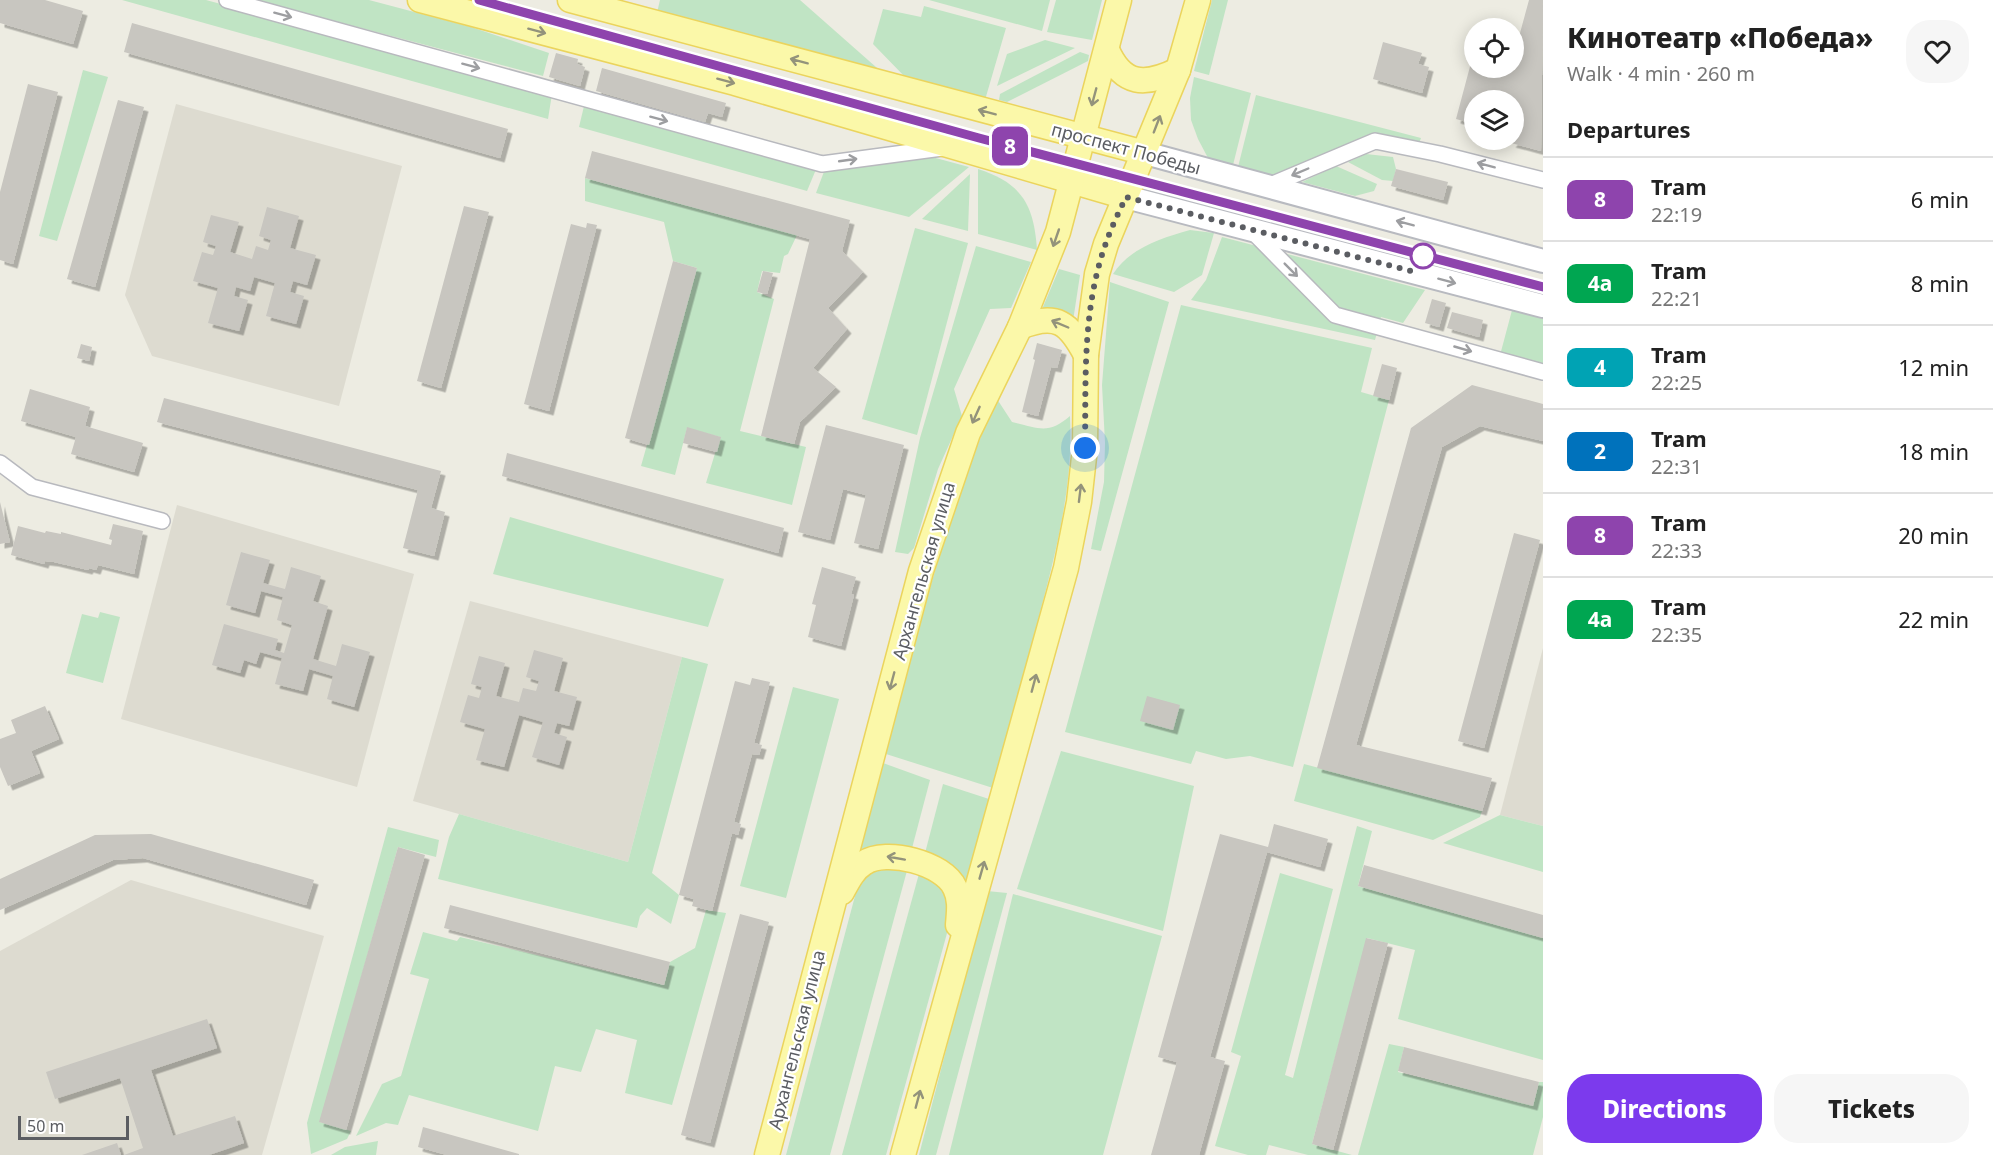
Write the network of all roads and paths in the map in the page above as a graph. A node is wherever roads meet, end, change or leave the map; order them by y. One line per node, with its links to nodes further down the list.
1 (227, 0): 9 (street, one-way to 9)
2 (420, 0): 9 (main road, one-way to 9)
3 (570, 0): 8 (main road, проспект Победы, one-way to 3)
4 (1119, 0): 6 (main road, Архангельская улица)
5 (1198, 0): 7 (main road)
6 (1107, 50): 7 (main road); 8 (main road, Архангельская улица, one-way to 8)
7 (1178, 70): 10 (main road, one-way to 7)
8 (1084, 138): 10 (main road, проспект Победы); 12 (main road, Архангельская улица)
9 (950, 147): 12 (main road)
10 (1145, 153): 13 (main road, проспект Победы); 14 (main road)
11 (1543, 180): 13 (street, one-way to 13)
12 (1072, 182): 14 (main road); 18 (main road, Архангельская улица, one-way to 18)
13 (1268, 186): 16 (main road, проспект Победы, one-way to 13)
14 (1126, 197): 15 (main road); 19 (main road)
15 (1250, 229): 17 (main road, one-way to 17); 20 (street, one-way to 20)
16 (1543, 261)
17 (1543, 306)
18 (1020, 327): 19 (main road, one-way to 18); 23 (main road, Архангельская улица, one-way to 23)
19 (1086, 355): 24 (main road, one-way to 19)
20 (1543, 372)
21 (0, 463): 22 (street)
22 (162, 521)
23 (829, 915): 24 (main road, one-way to 23); 25 (main road, Архангельская улица)
24 (955, 960): 26 (main road, one-way to 24)
25 (768, 1155)
26 (903, 1155)

